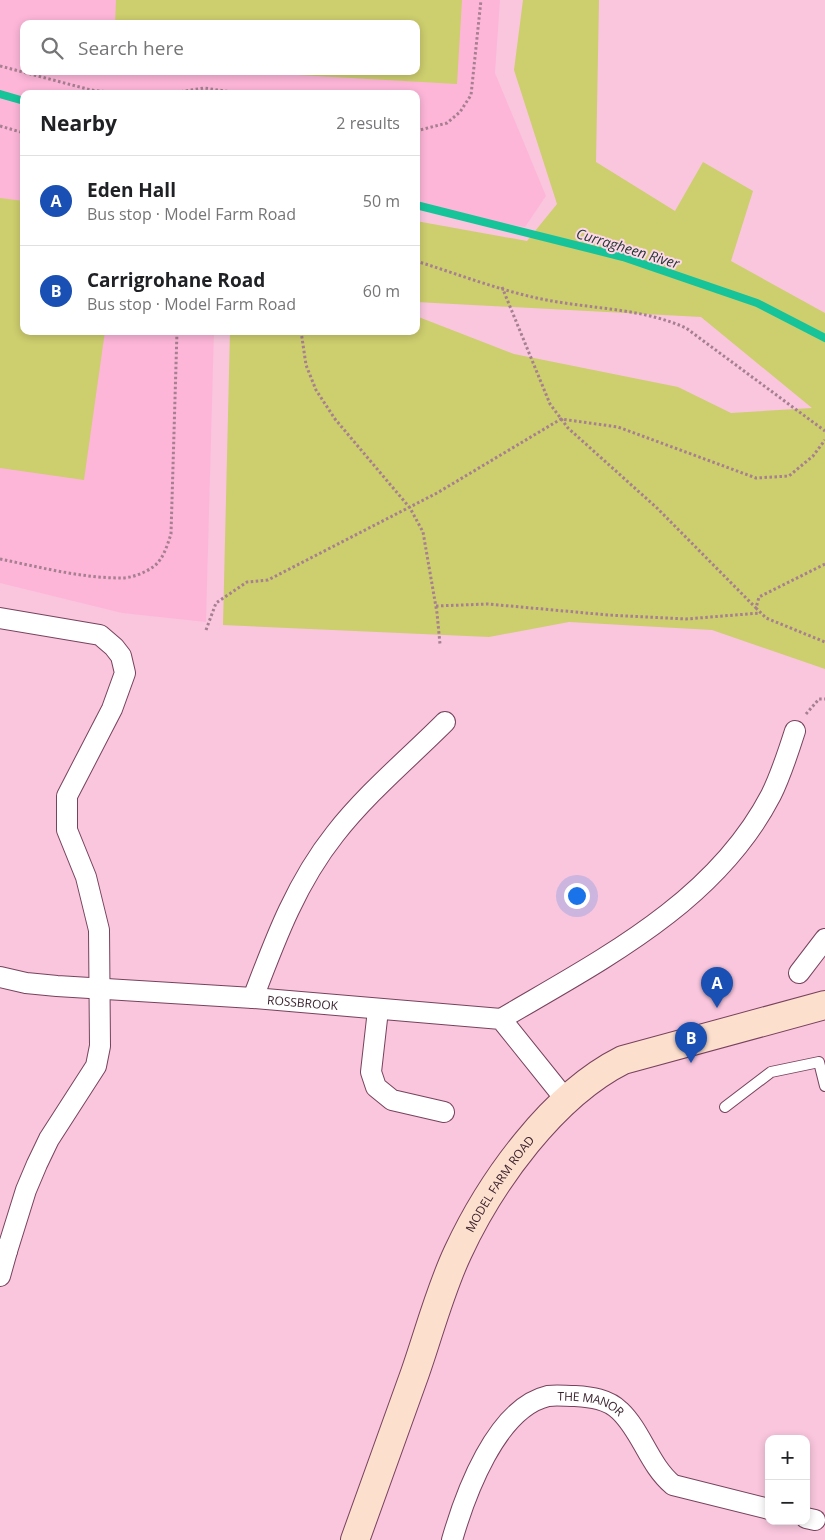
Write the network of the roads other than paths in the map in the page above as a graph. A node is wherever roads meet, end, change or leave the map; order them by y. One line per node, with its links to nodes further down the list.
1 (0, 618): 7 (street)
2 (444, 722): 8 (street)
3 (795, 732): 11 (street)
4 (825, 939): 5 (street)
5 (799, 973)
6 (0, 977): 7 (street, ROSSBROOK)
7 (101, 987): 8 (street, ROSSBROOK); 17 (street)
8 (253, 998): 10 (street, ROSSBROOK)
9 (825, 1005): 14 (main road, MODEL FARM ROAD)
10 (378, 1010): 11 (street, ROSSBROOK); 16 (street)
11 (501, 1019): 14 (street)
12 (822, 1061): 13 (lane); 15 (lane)
13 (825, 1086)
14 (566, 1100): 20 (main road, MODEL FARM ROAD)
15 (725, 1107)
16 (444, 1112)
17 (4, 1250): 18 (street)
18 (0, 1276)
19 (765, 1507): 21 (street, THE MANOR)
20 (355, 1540)
21 (452, 1540)

